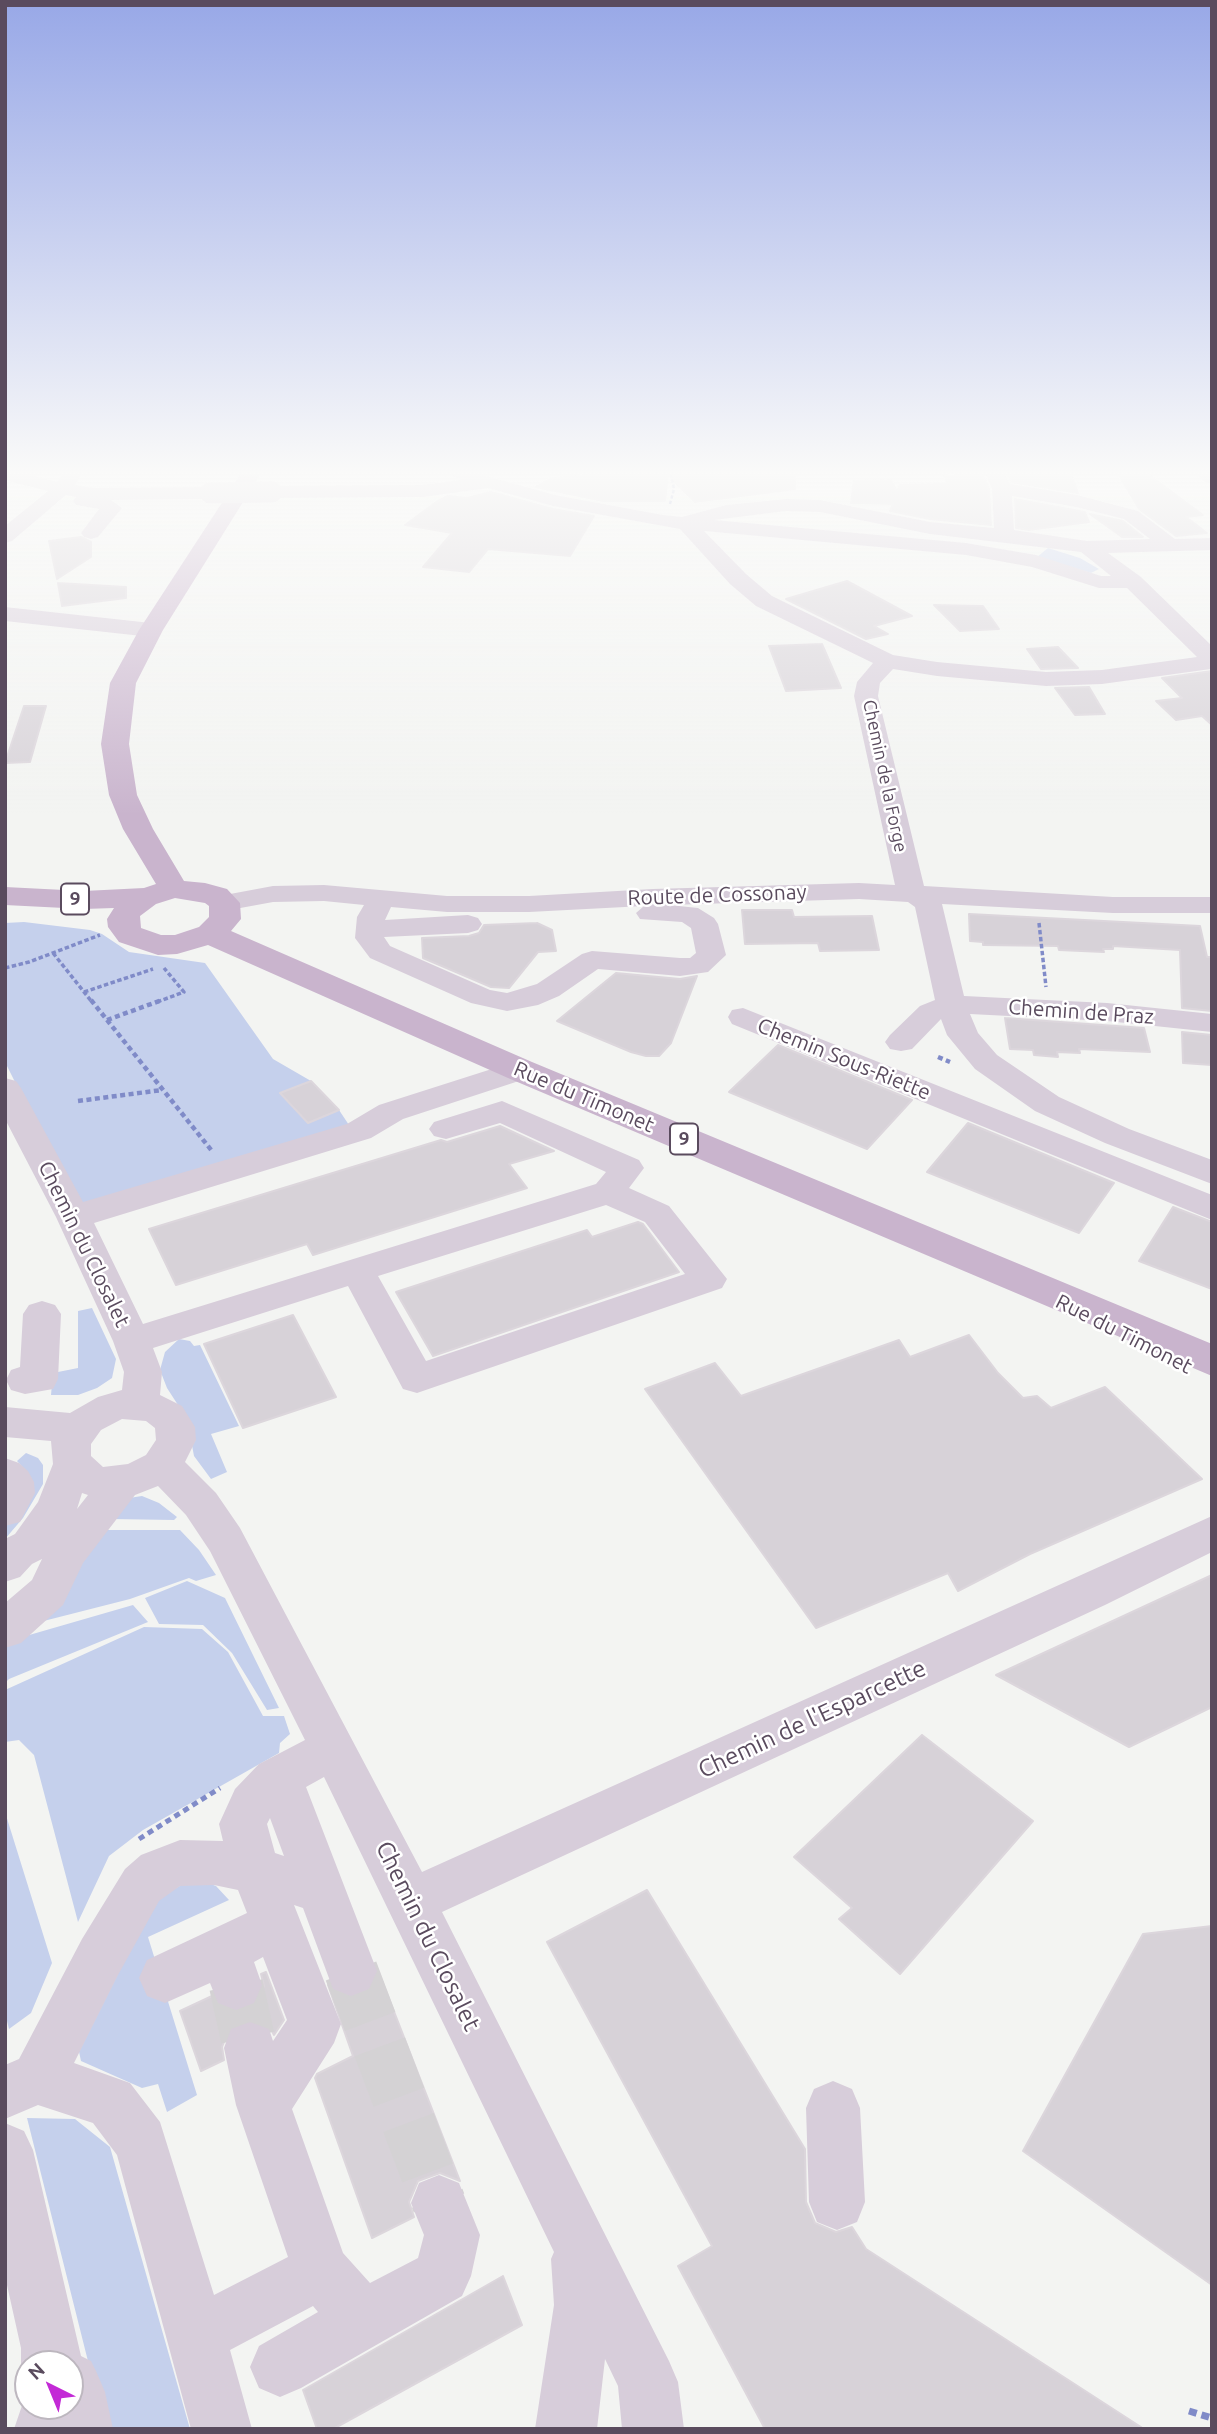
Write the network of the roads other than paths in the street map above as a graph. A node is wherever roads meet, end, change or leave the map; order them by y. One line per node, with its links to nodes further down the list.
1 (177, 589): 5 (main road)
2 (749, 589): 7 (street)
3 (1140, 589): 6 (street)
4 (5, 614): 5 (street)
5 (151, 630): 8 (main road)
6 (1211, 658): 7 (street)
7 (887, 661): 9 (street, Chemin de la Forge)
8 (160, 893): 10 (main road, 9); 12 (main road, 9); 17 (main road)
9 (915, 894): 13 (street, Route de Cossonay); 14 (street, Route de Cossonay); 19 (street, Chemin de la Forge)
10 (5, 896)
11 (383, 898): 12 (street, Route de Cossonay); 14 (street, Route de Cossonay); 16 (street)
12 (224, 903): 18 (main road)
13 (1212, 905)
14 (596, 907): 16 (street); 16 (street)
15 (5, 910): 17 (main road, 9)
16 (370, 929)
17 (115, 930): 18 (main road, 9)
18 (210, 934): 24 (main road, Rue du Timonet / 9)
19 (950, 1004): 21 (street, Chemin de Praz); 22 (street); 23 (street, Chemin de la Forge)
20 (743, 1017): 26 (street, Chemin Sous-Riette)
21 (1212, 1023)
22 (901, 1042)
23 (986, 1062): 26 (street, Chemin Sous-Riette); 28 (street, Chemin de la Forge)
24 (520, 1070): 33 (street); 35 (main road, Rue du Timonet / 9)
25 (5, 1088): 33 (street, Chemin du Closalet)
26 (946, 1101): 30 (street, Chemin Sous-Riette)
27 (446, 1129): 31 (street)
28 (1164, 1154): 29 (street, Chemin de la Forge); 30 (street)
29 (1212, 1173)
30 (1142, 1181): 32 (street, Chemin Sous-Riette)
31 (608, 1192): 34 (street); 34 (street)
32 (1212, 1208)
33 (74, 1217): 37 (street, Chemin du Closalet)
34 (357, 1270): 37 (street)
35 (1036, 1289): 38 (main road, Rue du Timonet / 9); 39 (main road, Rue du Timonet / 9)
36 (42, 1314): 40 (street)
37 (132, 1341): 41 (street, Chemin du Closalet)
38 (1212, 1361)
39 (1212, 1379)
40 (15, 1381): 42 (street)
41 (140, 1404): 43 (street); 44 (street)
42 (6, 1422): 43 (street)
43 (75, 1447): 46 (street); 49 (street)
44 (160, 1466): 46 (street); 51 (street, Chemin du Closalet)
45 (5, 1474): 47 (street)
46 (121, 1483): 49 (street)
47 (5, 1510)
48 (1212, 1533): 55 (street, Chemin de l'Esparcette)
49 (26, 1569): 50 (street)
50 (5, 1630)
51 (333, 1749): 52 (street); 55 (street, Chemin du Closalet)
52 (279, 1778): 53 (street); 54 (street)
53 (256, 1870): 54 (street); 56 (street); 60 (street)
54 (321, 1891): 57 (street)
55 (411, 1902): 66 (street, Chemin du Closalet)
56 (276, 1926): 58 (street); 61 (street)
57 (351, 1971)
58 (165, 1978)
59 (250, 2048): 61 (street)
60 (21, 2085): 69 (street)
61 (263, 2105): 67 (street)
62 (833, 2108): 64 (street)
63 (9, 2180): 70 (street)
64 (837, 2202)
65 (439, 2203): 68 (street)
66 (580, 2245): 73 (street); 74 (street, Chemin du Closalet)
67 (321, 2271): 68 (street); 69 (street)
68 (363, 2319): 71 (street)
69 (196, 2336): 72 (street)
70 (54, 2350)
71 (280, 2367)
72 (222, 2429)
73 (566, 2429)
74 (653, 2429)

